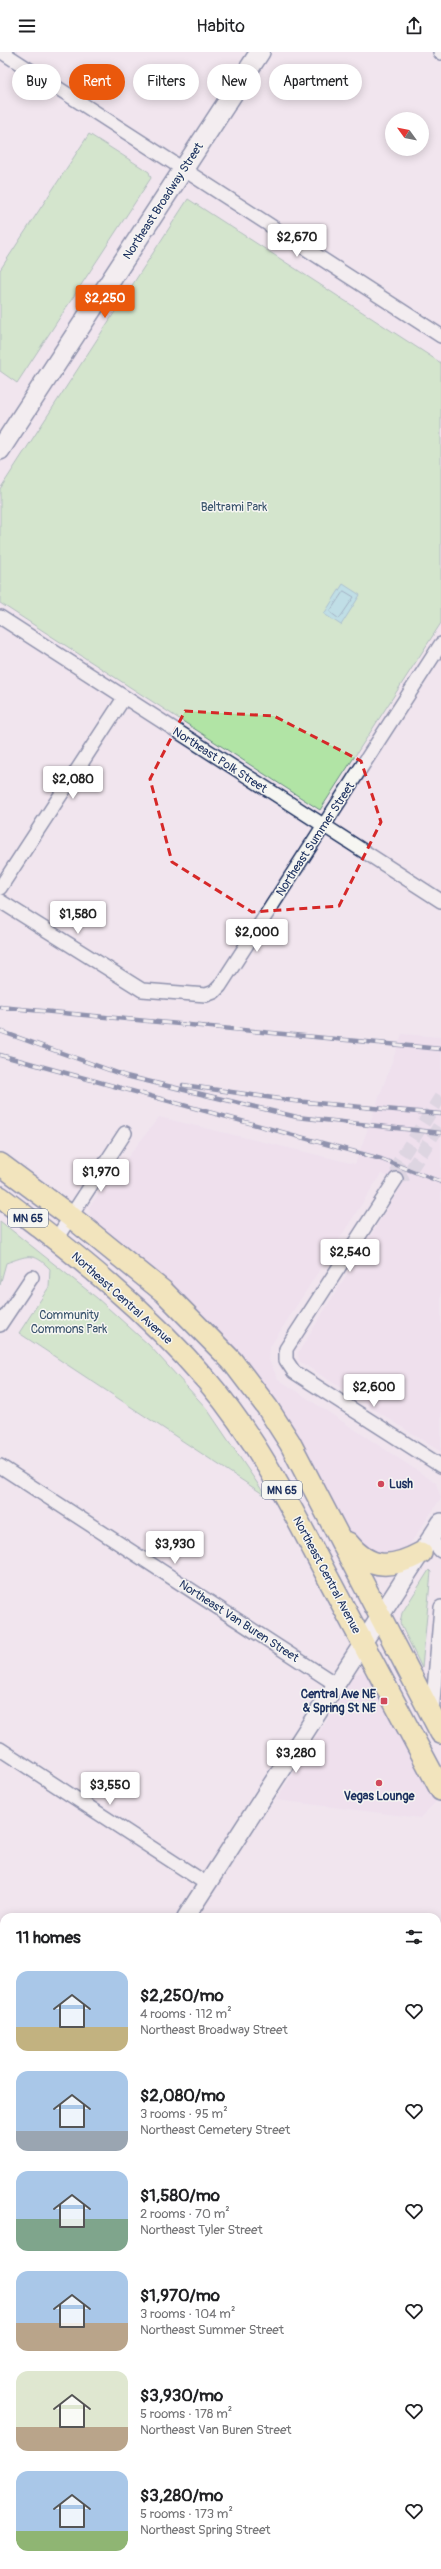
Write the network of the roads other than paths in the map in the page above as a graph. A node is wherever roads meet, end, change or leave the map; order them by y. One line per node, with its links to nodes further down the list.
1 (2, 52): 3 (street)
2 (260, 52): 3 (main road, Northeast Broadway Street)
3 (184, 170): 4 (street); 5 (main road, Northeast Broadway Street)
4 (441, 336)
5 (0, 450)
6 (0, 618): 8 (street, Northeast Polk Street)
7 (441, 644): 9 (street, Northeast Summer Street)
8 (124, 698): 9 (street, Northeast Polk Street); 10 (street)
9 (324, 826): 11 (street, Northeast Summer Street); 12 (street, Northeast Polk Street)
10 (0, 888)
11 (0, 901)
12 (441, 901)
13 (125, 1133): 17 (street)
14 (0, 1164): 17 (main road, MN 65)
15 (396, 1179): 22 (street)
16 (0, 1197): 18 (main road, Northeast Central Avenue / MN 65)
17 (70, 1216): 18 (street); 24 (main road, MN 65)
18 (56, 1239): 28 (main road, Northeast Central Avenue / MN 65)
19 (32, 1277): 20 (street)
20 (0, 1325)
21 (0, 1466): 29 (street, Northeast Van Buren Street)
22 (441, 1466)
23 (441, 1522): 25 (street)
24 (334, 1525): 25 (main road); 27 (main road, MN 65)
25 (431, 1547): 27 (street)
26 (441, 1607): 30 (street)
27 (382, 1616): 28 (street); 30 (main road, MN 65)
28 (364, 1644): 29 (street); 32 (main road, Northeast Central Avenue / MN 65)
29 (337, 1685): 33 (street)
30 (437, 1725)
31 (0, 1750): 33 (street)
32 (441, 1790)
33 (207, 1884): 34 (street)
34 (189, 1913)

